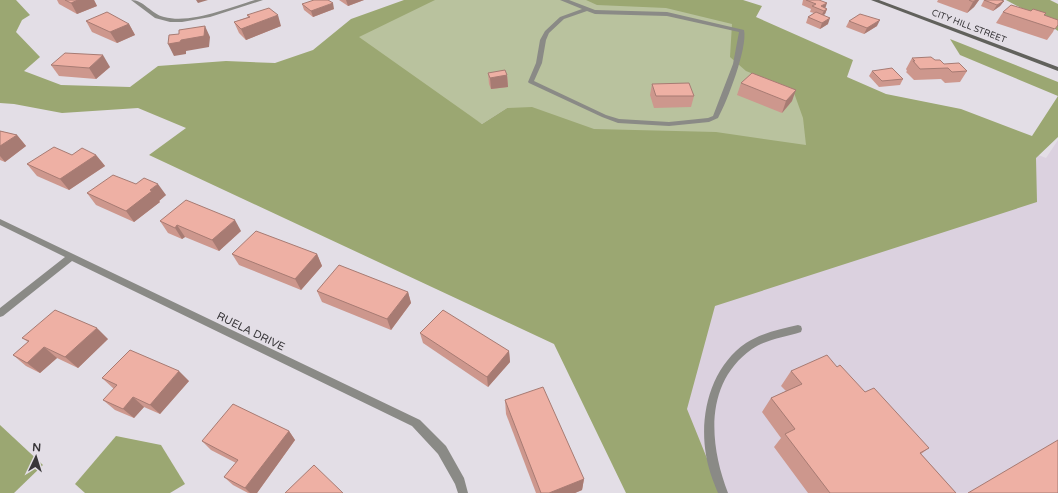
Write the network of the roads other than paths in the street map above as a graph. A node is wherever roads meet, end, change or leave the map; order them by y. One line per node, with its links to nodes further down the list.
1 (134, 0): 2 (street)
2 (260, 0)
3 (563, 0): 5 (street)
4 (874, 0): 6 (street, CITY HILL STREET)
5 (584, 10): 5 (street)
6 (1058, 69)
7 (0, 222): 8 (street, RUELA DRIVE)
8 (71, 258): 9 (street); 11 (street, RUELA DRIVE)
9 (0, 313)
10 (798, 329): 12 (street)
11 (463, 493)
12 (723, 493)

